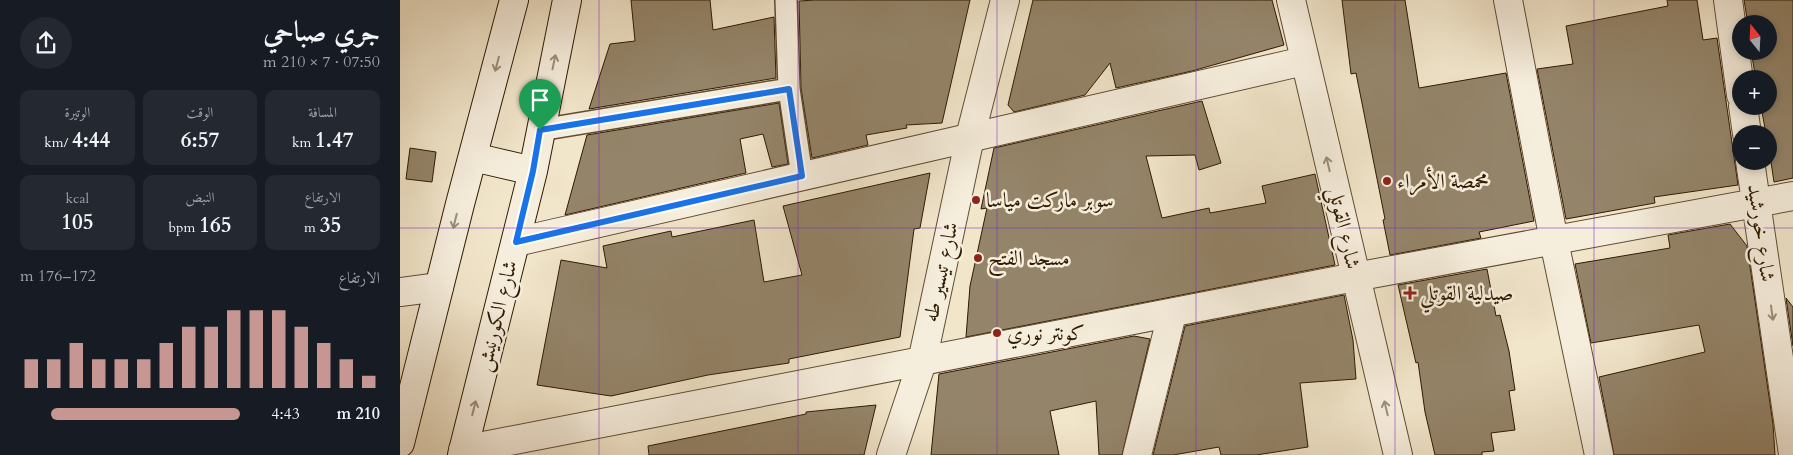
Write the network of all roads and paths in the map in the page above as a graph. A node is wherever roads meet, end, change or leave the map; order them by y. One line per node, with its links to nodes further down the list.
1 (514, 0): 13 (street, one-way to 13)
2 (567, 0): 11 (street, شارع الكورنيش, one-way to 2)
3 (786, 0): 10 (street)
4 (1005, 0): 12 (street, شارع تيسير طه)
5 (1291, 0): 8 (street, شارع القوتلي)
6 (1508, 0): 19 (street)
7 (1728, 0): 9 (street)
8 (1304, 61): 12 (street); 21 (street, شارع القوتلي, one-way to 8)
9 (1738, 70)
10 (789, 89): 11 (street); 16 (street)
11 (540, 130): 15 (street, شارع الكورنيش)
12 (970, 137): 16 (street); 25 (street, شارع تيسير طه)
13 (473, 157): 15 (street); 22 (street, one-way to 22)
14 (1751, 170): 18 (street, شارع خورشيد)
15 (533, 171): 20 (street, شارع الكورنيش)
16 (802, 176): 20 (street)
17 (1793, 196): 18 (street)
18 (1756, 203): 19 (street); 26 (street, شارع خورشيد, one-way to 26)
19 (1554, 241): 21 (street); 33 (street)
20 (516, 242): 28 (street, شارع الكورنيش, one-way to 20)
21 (1356, 277): 24 (street); 32 (street, شارع القوتلي, one-way to 21)
22 (439, 287): 23 (street); 27 (street)
23 (400, 292)
24 (1172, 314): 25 (street); 31 (street)
25 (922, 362): 28 (street); 30 (street, شارع تيسير طه)
26 (1790, 417): 29 (street, شارع خورشيد)
27 (400, 443)
28 (462, 453)
29 (1793, 454)
30 (891, 455)
31 (1136, 455)
32 (1398, 455)
33 (1599, 455)

